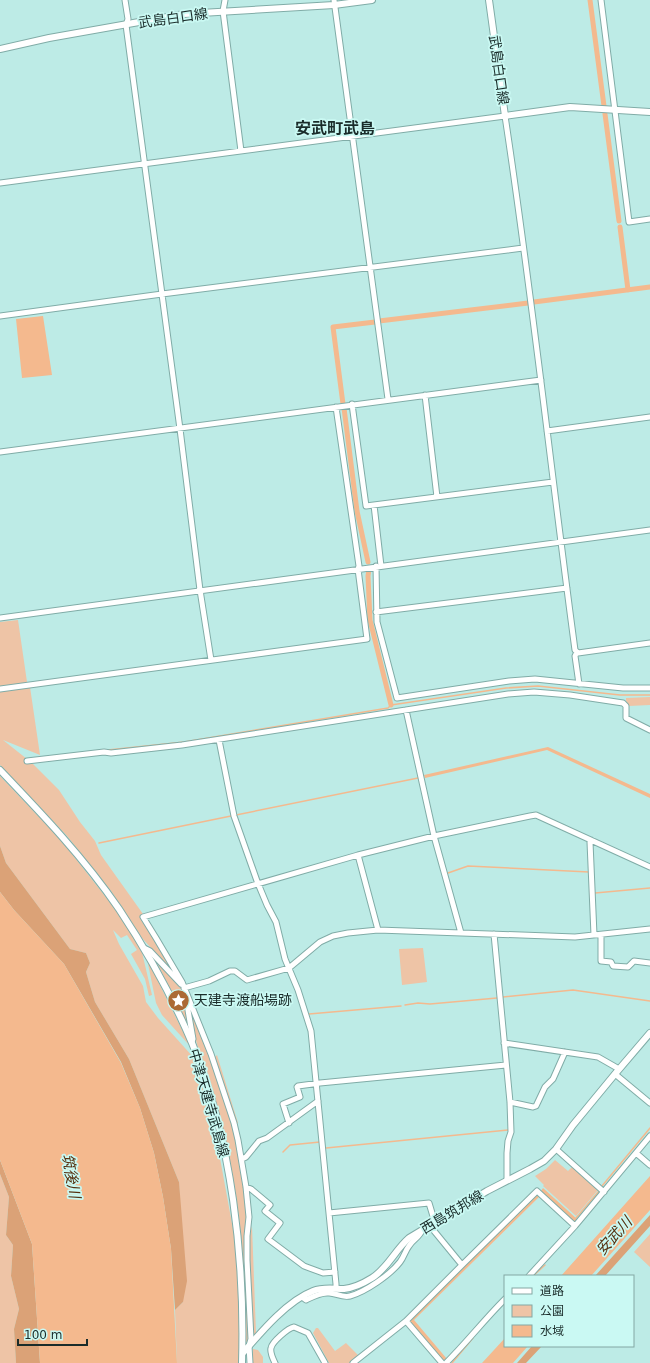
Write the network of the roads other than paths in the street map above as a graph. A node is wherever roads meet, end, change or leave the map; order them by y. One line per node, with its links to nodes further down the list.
1 (125, 0): 8 (street)
2 (225, 0): 7 (street)
3 (372, 0): 6 (main road, 武島白口線)
4 (489, 0): 12 (main road, 武島白口線)
5 (600, 0): 10 (street)
6 (334, 2): 7 (main road, 武島白口線); 13 (street)
7 (223, 11): 8 (main road, 武島白口線); 14 (street)
8 (126, 25): 9 (main road, 武島白口線); 15 (street)
9 (0, 49)
10 (615, 110): 11 (main road, 武島白口線); 12 (main road, 武島白口線); 17 (street)
11 (650, 112)
12 (505, 116): 13 (street); 18 (street)
13 (352, 136): 14 (street); 19 (street)
14 (241, 151): 15 (street)
15 (144, 163): 16 (street); 20 (street)
16 (0, 183)
17 (650, 219)
18 (523, 248): 19 (street); 22 (street)
19 (370, 268): 20 (street); 24 (street)
20 (162, 294): 21 (street); 28 (street)
21 (0, 316)
22 (541, 380): 23 (street); 29 (street)
23 (425, 395): 24 (street); 32 (street)
24 (388, 399): 25 (street)
25 (352, 404): 26 (street); 33 (street)
26 (336, 406): 28 (street); 37 (street)
27 (650, 417): 29 (street)
28 (180, 429): 30 (street); 39 (street)
29 (547, 431): 31 (street)
30 (0, 452)
31 (553, 482): 32 (street); 35 (street)
32 (437, 496): 33 (street)
33 (374, 505): 36 (street)
34 (650, 530): 35 (street)
35 (560, 542): 36 (street); 38 (street)
36 (378, 566): 37 (street); 40 (street)
37 (358, 569): 39 (street); 44 (street)
38 (567, 588): 40 (street); 43 (street)
39 (200, 590): 41 (street); 44 (street)
40 (376, 612): 45 (street)
41 (0, 618)
42 (650, 643): 43 (street)
43 (577, 652): 45 (street)
44 (211, 660): 47 (street)
45 (579, 684): 46 (street)
46 (650, 688)
47 (0, 689)
48 (406, 710): 49 (street); 50 (street); 53 (street)
49 (650, 730)
50 (219, 740): 51 (street); 57 (street)
51 (27, 761)
52 (0, 770): 64 (main road, 中津天建寺武島線)
53 (434, 836): 54 (street); 55 (street); 60 (street)
54 (591, 840): 56 (street); 62 (street)
55 (358, 855): 57 (street); 59 (street)
56 (650, 867)
57 (259, 884): 66 (street); 67 (street)
58 (650, 929): 63 (street)
59 (378, 930): 60 (street); 66 (street)
60 (461, 933): 61 (street)
61 (494, 934): 62 (street); 69 (street)
62 (594, 935): 63 (street)
63 (601, 935): 65 (street)
64 (144, 948): 67 (street); 70 (main road, 中津天建寺武島線)
65 (650, 963)
66 (289, 968): 67 (street); 74 (street)
67 (184, 989): 70 (street); 82 (street)
68 (650, 1033): 73 (main road, 西島筑邦線)
69 (504, 1043): 71 (street); 72 (street)
70 (192, 1044): 99 (main road, 中津天建寺武島線)
71 (565, 1052): 73 (street); 76 (street)
72 (506, 1065): 74 (street); 76 (street)
73 (617, 1071): 77 (street); 80 (main road, 西島筑邦線)
74 (316, 1084): 75 (street); 78 (street)
75 (318, 1101): 78 (street); 87 (street)
76 (510, 1102): 84 (street)
77 (650, 1102)
78 (289, 1122): 82 (street)
79 (650, 1136): 81 (street)
80 (556, 1150): 84 (main road, 西島筑邦線); 86 (street)
81 (636, 1153): 83 (street); 86 (street)
82 (242, 1159): 85 (street)
83 (650, 1166)
84 (507, 1180): 88 (main road, 西島筑邦線)
85 (246, 1187): 92 (street); 98 (street)
86 (604, 1192): 89 (street)
87 (329, 1213): 88 (street); 92 (street)
88 (433, 1224): 90 (main road, 西島筑邦線); 91 (street)
89 (575, 1226): 91 (street); 93 (street)
90 (422, 1230): 94 (main road, 西島筑邦線); 95 (street)
91 (462, 1265): 97 (street)
92 (335, 1272): 94 (street)
93 (530, 1275)
94 (336, 1288): 95 (main road, 西島筑邦線)
95 (302, 1297): 98 (main road, 西島筑邦線)
96 (504, 1300): 106 (street)
97 (406, 1320): 104 (street); 105 (street)
98 (249, 1346): 99 (main road, 西島筑邦線); 101 (street)
99 (243, 1353): 100 (main road)
100 (242, 1363)
101 (250, 1363)
102 (275, 1363): 103 (street)
103 (325, 1363)
104 (353, 1363)
105 (442, 1363)
106 (446, 1363)

